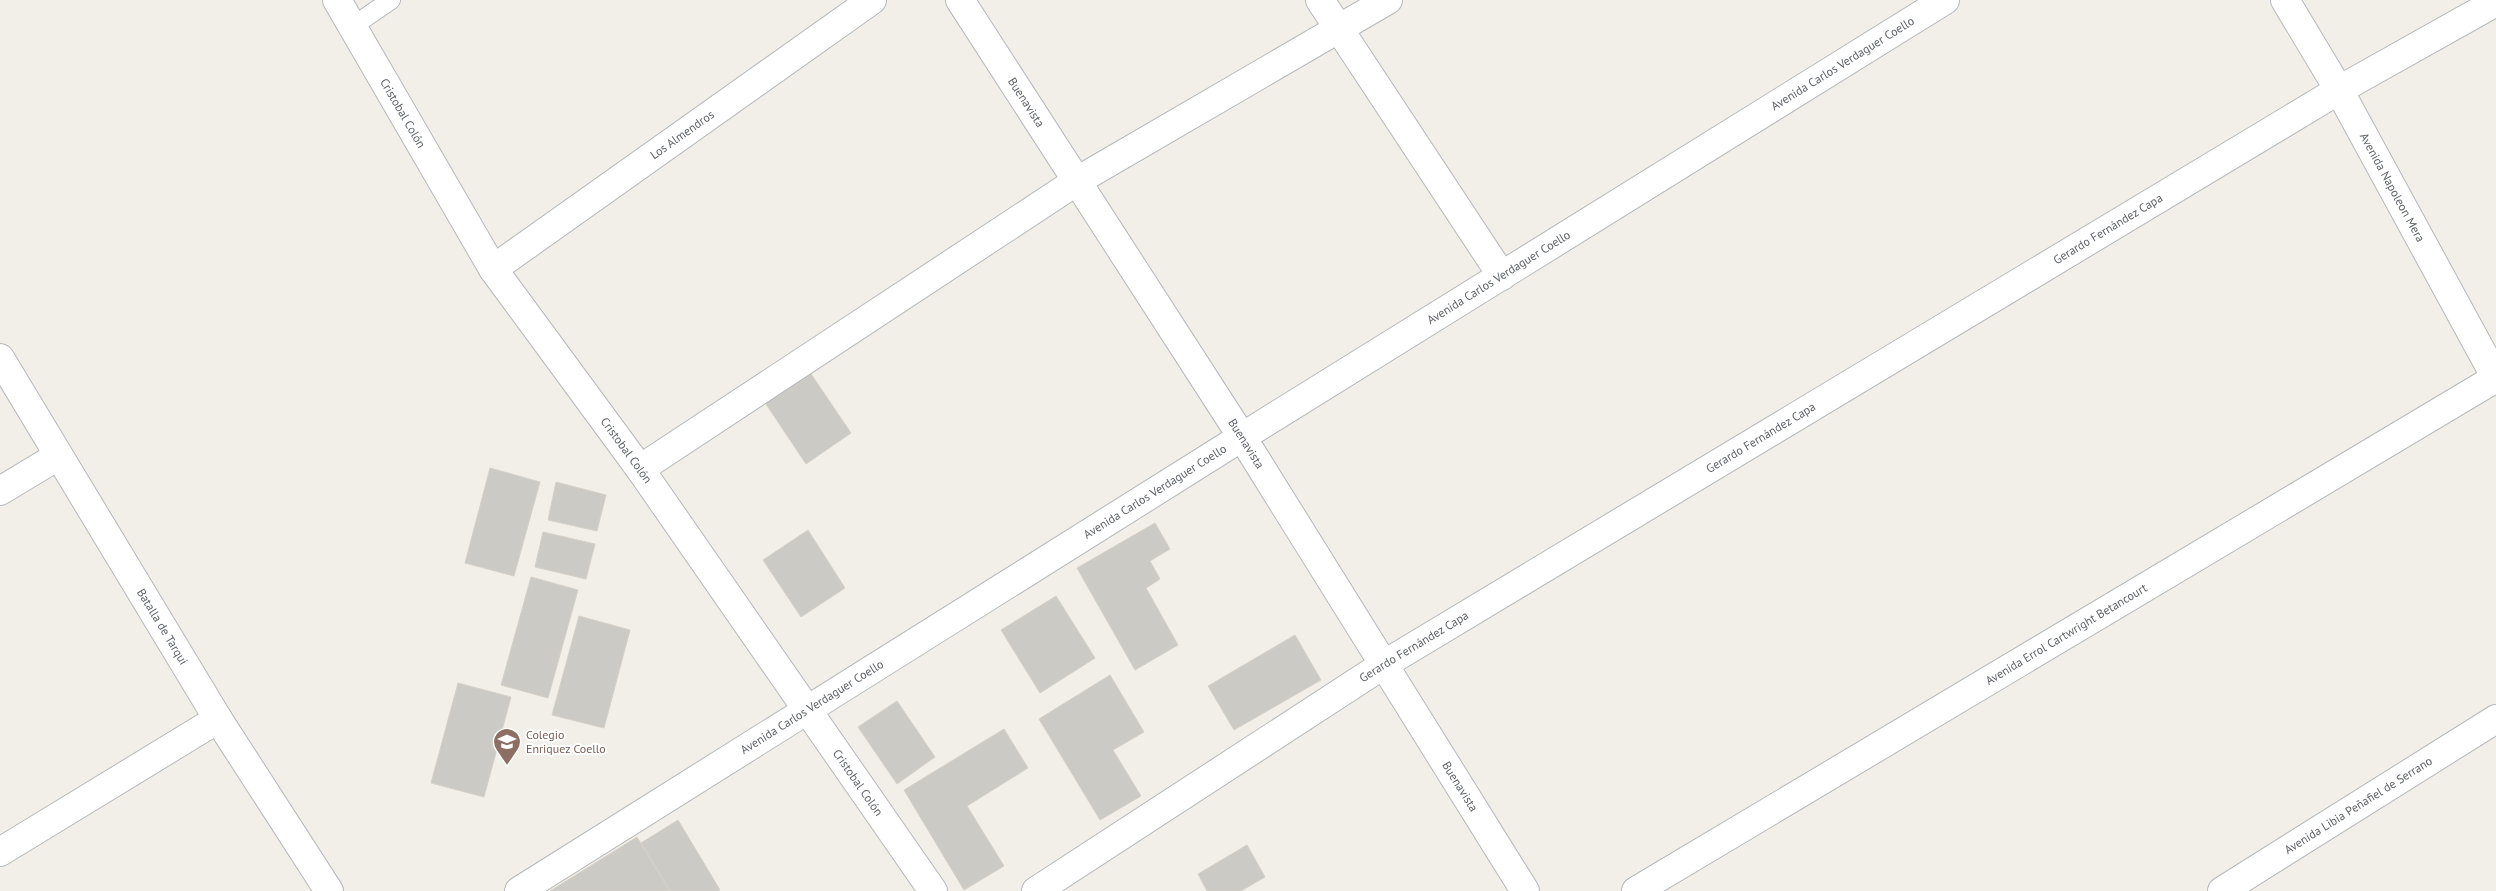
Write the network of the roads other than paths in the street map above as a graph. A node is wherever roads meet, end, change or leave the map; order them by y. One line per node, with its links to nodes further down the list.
1 (337, 0): 10 (street, Cristobal Colón)
2 (391, 0): 10 (lane)
3 (872, 0): 14 (street, Los Almendros)
4 (960, 0): 13 (street, Buenavista)
5 (1320, 0): 11 (street)
6 (1388, 0): 11 (street)
7 (2285, 0): 12 (street, Avenida Napoleon Mera)
8 (2496, 2): 12 (street, Gerardo Fernández Capa)
9 (1929, 4): 15 (street, Avenida Carlos Verdaguer Coello)
10 (353, 26): 14 (street, Cristobal Colón)
11 (1339, 29): 13 (street); 15 (street)
12 (2339, 90): 17 (street, Avenida Napoleon Mera); 22 (street, Gerardo Fernández Capa)
13 (1077, 181): 18 (street, Buenavista); 20 (street)
14 (493, 269): 20 (street, Cristobal Colón)
15 (1502, 276): 18 (street, Avenida Carlos Verdaguer Coello)
16 (0, 358): 19 (street, Batalla de Tarqui)
17 (2496, 378): 32 (street, Avenida Errol Cartwright Betancourt)
18 (1242, 437): 22 (street, Buenavista); 23 (street, Avenida Carlos Verdaguer Coello)
19 (58, 456): 21 (street); 24 (street, Batalla de Tarqui)
20 (640, 469): 23 (street, Cristobal Colón)
21 (0, 491)
22 (1384, 665): 30 (street, Gerardo Fernández Capa); 31 (street, Buenavista)
23 (805, 710): 28 (street, Avenida Carlos Verdaguer Coello); 29 (street, Cristobal Colón)
24 (218, 719): 26 (street); 27 (street, Batalla de Tarqui)
25 (2496, 719): 33 (street, Avenida Libia Peñafiel de Serrano)
26 (0, 852)
27 (329, 891)
28 (519, 891)
29 (933, 891)
30 (1036, 891)
31 (1525, 891)
32 (1636, 891)
33 (2222, 891)

